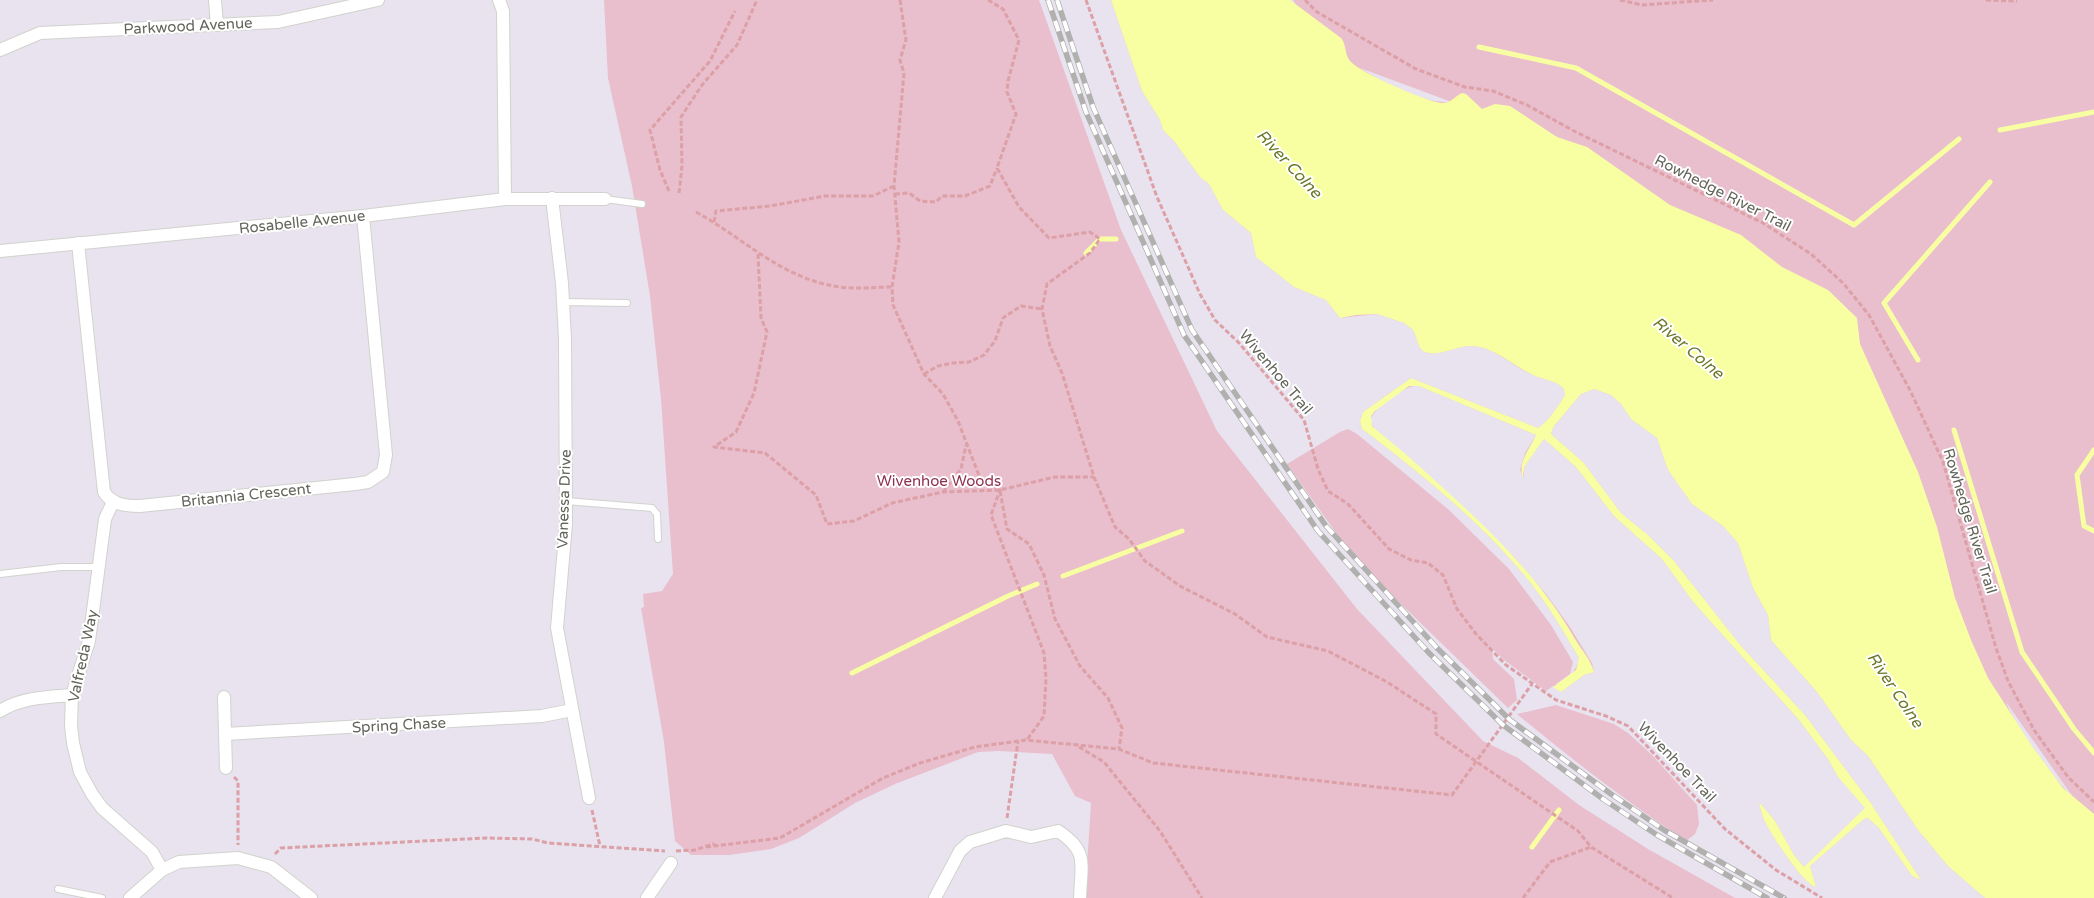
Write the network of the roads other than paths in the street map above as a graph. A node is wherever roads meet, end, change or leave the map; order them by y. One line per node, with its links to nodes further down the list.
1 (215, 0): 4 (street)
2 (378, 0): 4 (street, Parkwood Avenue)
3 (499, 0): 7 (street)
4 (217, 26): 5 (street, Parkwood Avenue)
5 (0, 50)
6 (552, 198): 7 (street, Rosabelle Avenue); 8 (street, Rosabelle Avenue); 13 (street, Vanessa Drive)
7 (505, 199): 10 (street, Rosabelle Avenue)
8 (605, 200): 9 (lane)
9 (642, 204)
10 (363, 216): 11 (street, Rosabelle Avenue); 16 (street, Britannia Crescent)
11 (78, 243): 12 (street, Rosabelle Avenue); 16 (street)
12 (0, 251)
13 (563, 302): 14 (lane); 15 (street, Vanessa Drive)
14 (627, 303)
15 (566, 501): 17 (lane); 22 (street, Vanessa Drive)
16 (112, 502): 18 (street, Valfreda Way)
17 (658, 539)
18 (99, 567): 19 (lane); 20 (street, Valfreda Way)
19 (0, 574)
20 (72, 695): 23 (street); 28 (street, Valfreda Way)
21 (224, 697): 24 (street)
22 (572, 710): 24 (street, Spring Chase); 26 (street, Vanessa Drive)
23 (0, 711)
24 (225, 734): 25 (street)
25 (226, 768)
26 (589, 798)
27 (672, 855): 33 (street)
28 (162, 870): 31 (street); 32 (street)
29 (58, 889): 30 (lane)
30 (102, 898)
31 (130, 898)
32 (312, 898)
33 (647, 898)
34 (935, 898): 35 (street)
35 (1080, 898)

